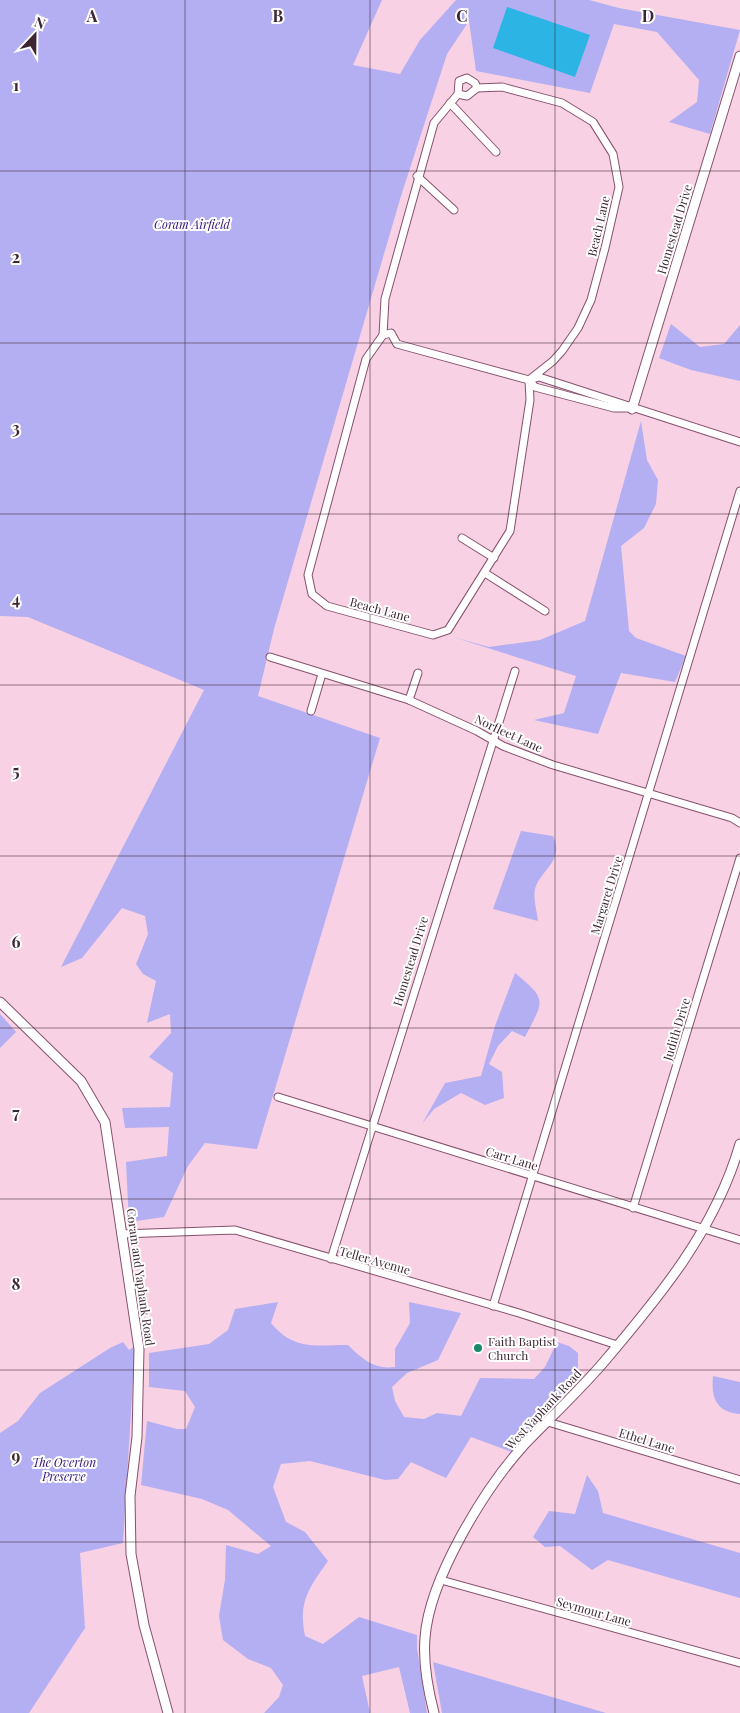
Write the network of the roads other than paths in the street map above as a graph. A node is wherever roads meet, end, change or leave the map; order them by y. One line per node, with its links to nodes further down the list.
1 (740, 56): 10 (street, Homestead Drive)
2 (477, 88): 3 (street, Beach Lane); 3 (street, Beach Lane); 9 (street, Beach Lane)
3 (458, 94): 4 (street, Beach Lane)
4 (450, 103): 5 (street); 6 (street, Beach Lane)
5 (496, 152)
6 (417, 176): 7 (street); 8 (street, Beach Lane)
7 (454, 210)
8 (383, 335): 9 (street); 15 (street, Beach Lane)
9 (529, 380): 10 (street); 14 (street, Beach Lane)
10 (632, 409): 11 (street)
11 (740, 442)
12 (740, 491): 24 (street, Margaret Drive)
13 (462, 538): 14 (street)
14 (494, 558): 15 (street, Beach Lane)
15 (485, 573): 16 (street)
16 (545, 611)
17 (270, 658): 20 (street, Norfleet Lane)
18 (515, 671): 23 (street, Homestead Drive)
19 (418, 673): 21 (street)
20 (322, 674): 21 (street, Norfleet Lane); 22 (street)
21 (409, 700): 23 (street, Norfleet Lane)
22 (311, 711)
23 (491, 740): 24 (street, Norfleet Lane); 29 (street, Homestead Drive)
24 (649, 793): 25 (street, Norfleet Lane); 31 (street, Margaret Drive)
25 (740, 822)
26 (740, 858): 32 (street, Judith Drive)
27 (0, 1002): 34 (street, Coram and Yaphank Road)
28 (278, 1097): 29 (street, Carr Lane)
29 (372, 1127): 31 (street, Carr Lane); 36 (street, Homestead Drive)
30 (740, 1144): 33 (street, West Yaphank Road)
31 (532, 1175): 32 (street, Carr Lane); 37 (street, Margaret Drive)
32 (633, 1208): 33 (street, Carr Lane)
33 (705, 1229): 35 (street, Carr Lane); 38 (street, West Yaphank Road)
34 (121, 1234): 36 (street, Teller Avenue); 43 (street, Coram and Yaphank Road)
35 (740, 1240)
36 (331, 1259): 37 (street, Teller Avenue)
37 (494, 1306): 38 (street, Teller Avenue)
38 (617, 1345): 39 (street, West Yaphank Road)
39 (548, 1422): 40 (street, Ethel Lane); 41 (street, West Yaphank Road)
40 (740, 1480)
41 (441, 1580): 42 (street, Seymour Lane); 44 (street, West Yaphank Road)
42 (740, 1663)
43 (168, 1713)
44 (434, 1713)

